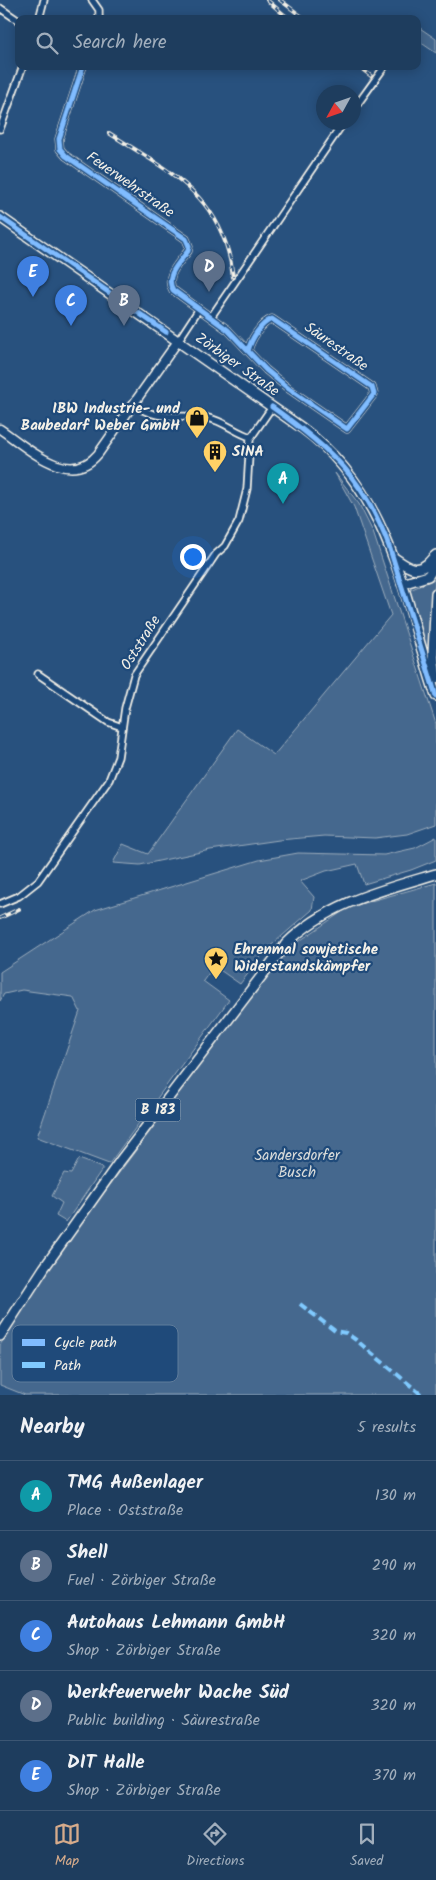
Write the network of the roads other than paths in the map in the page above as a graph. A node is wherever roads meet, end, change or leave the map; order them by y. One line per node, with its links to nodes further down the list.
1 (44, 0): 4 (street)
2 (92, 0): 5 (street)
3 (0, 8): 6 (street)
4 (40, 15)
5 (98, 15)
6 (15, 18)
7 (21, 70): 11 (street)
8 (82, 70): 14 (street, Feuerwehrstraße)
9 (382, 70): 10 (street)
10 (361, 99)
11 (0, 129)
12 (339, 130): 15 (street)
13 (0, 217): 16 (main road, Zörbiger Straße)
14 (199, 308): 15 (street, Säurestraße); 16 (street)
15 (211, 317): 17 (street, Säurestraße)
16 (178, 341): 18 (street); 19 (main road, Zörbiger Straße)
17 (248, 350): 17 (street, Säurestraße)
18 (132, 404): 20 (street); 21 (street)
19 (272, 407): 21 (street); 23 (main road, Zörbiger Straße)
20 (0, 429)
21 (251, 437): 30 (street, Oststraße)
22 (436, 555): 23 (main road)
23 (393, 557): 25 (main road, Zörbiger Straße)
24 (436, 564): 25 (main road)
25 (402, 584): 29 (main road, Zörbiger Straße)
26 (436, 593): 28 (main road)
27 (38, 674): 30 (street)
28 (436, 678)
29 (436, 696)
30 (122, 727): 32 (street, Oststraße)
31 (436, 874): 33 (main road, B 183)
32 (0, 904)
33 (0, 1336)

